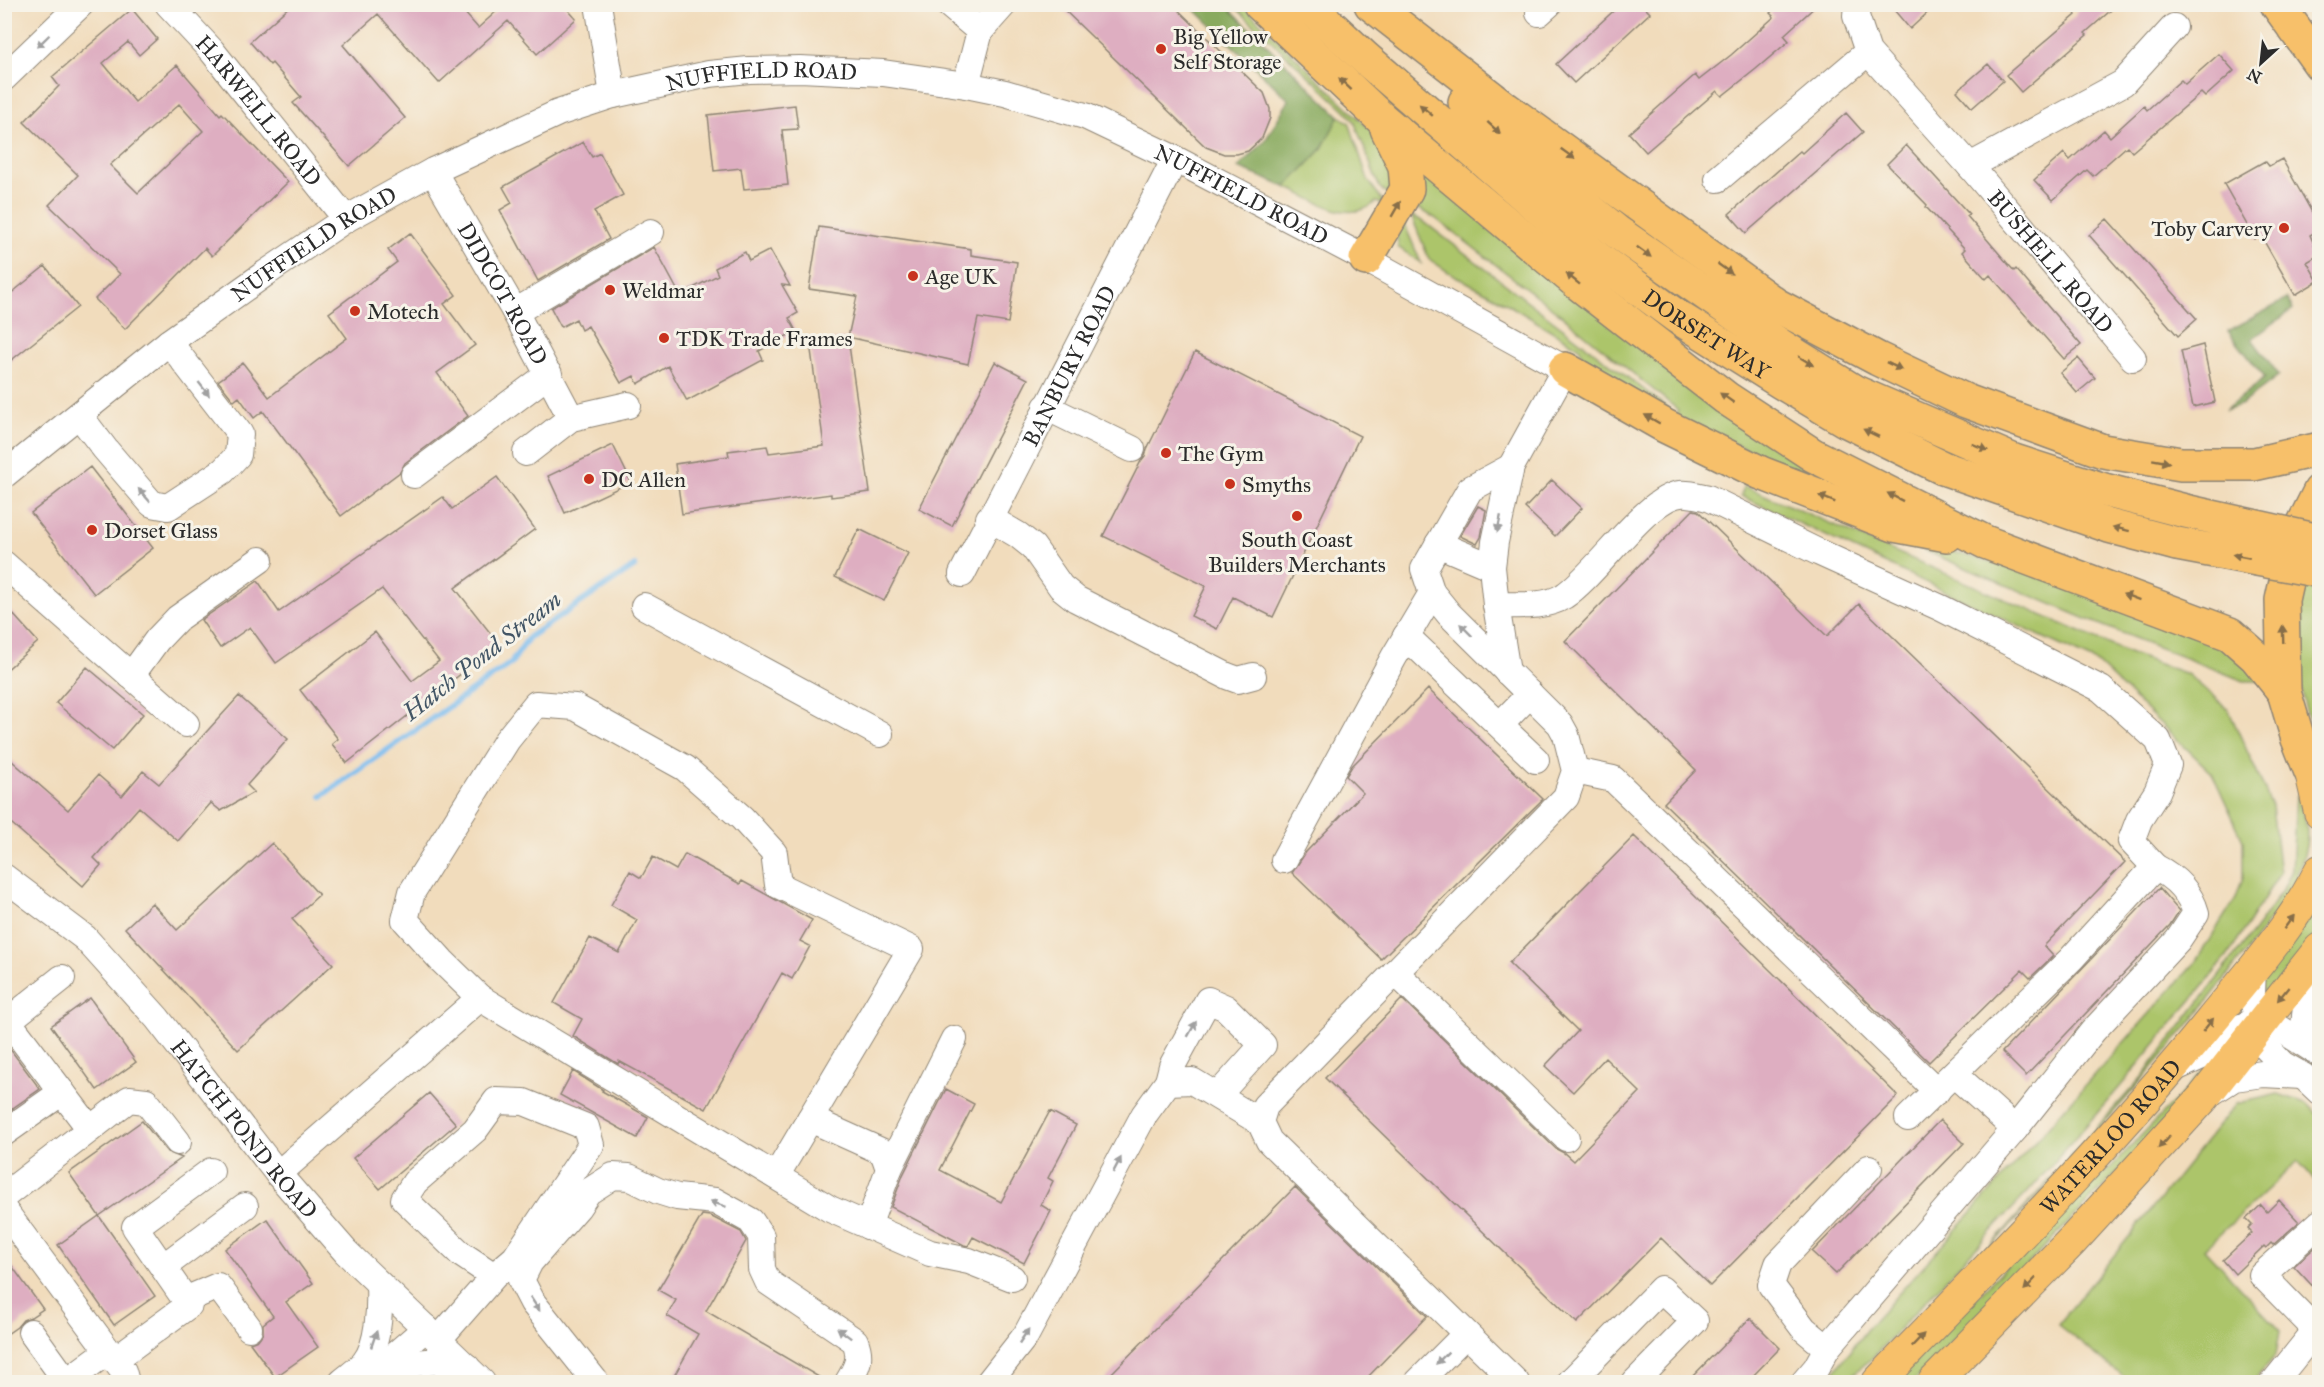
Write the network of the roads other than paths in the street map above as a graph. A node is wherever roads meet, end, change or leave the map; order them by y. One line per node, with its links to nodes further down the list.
1 (81, 4): 16 (street, one-way to 16)
2 (168, 4): 24 (street, HARWELL ROAD)
3 (598, 4): 18 (street)
4 (948, 4): 13 (street)
5 (1004, 4): 13 (street)
6 (1260, 4): 19 (highway, one-way to 6)
7 (1307, 4): 50 (highway, DORSET WAY, one-way to 7, bridge)
8 (1357, 4): 44 (highway, DORSET WAY, one-way to 44, bridge)
9 (1371, 4): 37 (highway, one-way to 37)
10 (1857, 4): 14 (street, BUSHELL ROAD)
11 (2277, 4): 15 (highway)
12 (2174, 27): 21 (street, BUSHELL ROAD)
13 (980, 31): 17 (street)
14 (1868, 52): 21 (street, BUSHELL ROAD); 23 (street)
15 (2319, 64)
16 (4, 78)
17 (966, 85): 18 (street, NUFFIELD ROAD); 20 (street, NUFFIELD ROAD)
18 (614, 95): 22 (street, NUFFIELD ROAD)
19 (1383, 120): 26 (highway, one-way to 19); 45 (highway, one-way to 19)
20 (1175, 159): 26 (street, NUFFIELD ROAD); 33 (street, BANBURY ROAD)
21 (1970, 166): 29 (street, BUSHELL ROAD)
22 (433, 171): 24 (street, NUFFIELD ROAD); 27 (street, DIDCOT ROAD)
23 (1718, 179)
24 (346, 219): 28 (street, NUFFIELD ROAD)
25 (651, 232): 27 (street)
26 (1366, 259): 30 (street, NUFFIELD ROAD)
27 (515, 312): 31 (street, DIDCOT ROAD)
28 (169, 342): 34 (street, NUFFIELD ROAD); 34 (street, one-way to 34)
29 (2133, 358)
30 (1565, 369): 39 (street); 45 (highway, one-way to 30)
31 (549, 374): 35 (street, DIDCOT ROAD); 41 (street)
32 (628, 405): 35 (street)
33 (1046, 407): 36 (street); 43 (street, BANBURY ROAD)
34 (79, 415): 40 (street, NUFFIELD ROAD)
35 (571, 418): 38 (street)
36 (1132, 449)
37 (2319, 449)
38 (526, 453)
39 (1510, 466): 46 (street); 49 (street, one-way to 49)
40 (4, 475)
41 (414, 475)
42 (2319, 491): 59 (highway, one-way to 42)
43 (989, 518): 51 (street, BANBURY ROAD); 58 (street)
44 (2319, 541)
45 (1985, 542): 59 (highway, one-way to 45)
46 (1438, 544): 49 (street); 52 (street)
47 (260, 560): 57 (street)
48 (4, 564): 57 (street)
49 (1492, 567): 53 (street)
50 (2319, 571)
51 (962, 574)
52 (1432, 592): 55 (street); 56 (street, one-way to 52)
53 (1496, 605): 56 (street); 69 (street)
54 (644, 606): 63 (street)
55 (1406, 636): 62 (street); 68 (street)
56 (1507, 672): 60 (street)
57 (131, 676): 61 (street)
58 (1253, 676)
59 (2284, 692): 66 (highway)
60 (1530, 694): 62 (street); 65 (street)
61 (186, 724)
62 (1500, 725): 64 (street)
63 (880, 734)
64 (1536, 760)
65 (1575, 771): 74 (street); 84 (street)
66 (2315, 775): 67 (main road)
67 (2319, 812)
68 (1284, 860)
69 (2155, 867): 84 (street); 92 (street)
70 (2319, 872): 73 (main road, WATERLOO ROAD, one-way to 70)
71 (4, 877): 100 (street, HATCH POND ROAD)
72 (2319, 949): 79 (main road, WATERLOO ROAD, one-way to 79)
73 (2253, 968): 79 (street); 82 (main road, WATERLOO ROAD, one-way to 73)
74 (1395, 972): 91 (street); 95 (street)
75 (62, 978): 78 (street)
76 (2319, 978): 81 (street)
77 (480, 998): 90 (street); 100 (street); 101 (street)
78 (7, 1022): 86 (street)
79 (2258, 1026): 81 (street); 82 (street); 85 (street); 88 (main road, WATERLOO ROAD)
80 (954, 1039): 98 (street)
81 (2312, 1049)
82 (2171, 1070): 133 (main road, WATERLOO ROAD, one-way to 82)
83 (1168, 1082): 87 (street); 87 (street, one-way to 87); 128 (street, one-way to 83)
84 (1946, 1083): 89 (street); 92 (street)
85 (2311, 1084): 88 (street)
86 (62, 1092): 93 (street); 94 (street)
87 (1218, 1095): 91 (street)
88 (2202, 1098): 134 (main road, WATERLOO ROAD, one-way to 134)
89 (1908, 1118)
90 (810, 1119): 98 (street); 101 (street)
91 (1260, 1122): 116 (street)
92 (2015, 1128): 117 (street)
93 (90, 1129): 96 (street); 102 (street)
94 (4, 1133)
95 (1566, 1138)
96 (178, 1142)
97 (1869, 1168): 117 (street)
98 (889, 1169): 106 (street)
99 (211, 1171): 107 (street)
100 (278, 1174): 110 (street, HATCH POND ROAD)
101 (776, 1176): 106 (street)
102 (4, 1196)
103 (245, 1206): 107 (street)
104 (4, 1210): 118 (street)
105 (2319, 1222): 112 (street)
106 (868, 1226): 109 (street)
107 (163, 1267): 111 (street)
108 (494, 1276): 108 (street); 115 (street)
109 (1012, 1278)
110 (380, 1285): 115 (street, HATCH POND ROAD); 123 (street, one-way to 110)
111 (185, 1300): 113 (street); 118 (street)
112 (2317, 1327): 135 (street)
113 (249, 1328)
114 (32, 1332): 121 (street)
115 (432, 1334): 119 (street, HATCH POND ROAD); 124 (street)
116 (1466, 1334): 129 (street, one-way to 129); 130 (street)
117 (1827, 1348): 132 (street)
118 (111, 1355): 121 (street); 122 (street)
119 (474, 1375): 125 (street)
120 (1577, 1380): 131 (street)
121 (66, 1382)
122 (126, 1383)
123 (342, 1383)
124 (362, 1383)
125 (370, 1383)
126 (596, 1383): 127 (street, one-way to 126)
127 (848, 1383)
128 (989, 1383)
129 (1418, 1383)
130 (1516, 1383)
131 (1635, 1383)
132 (1804, 1383)
133 (1878, 1383)
134 (1934, 1383)
135 (2274, 1383)

